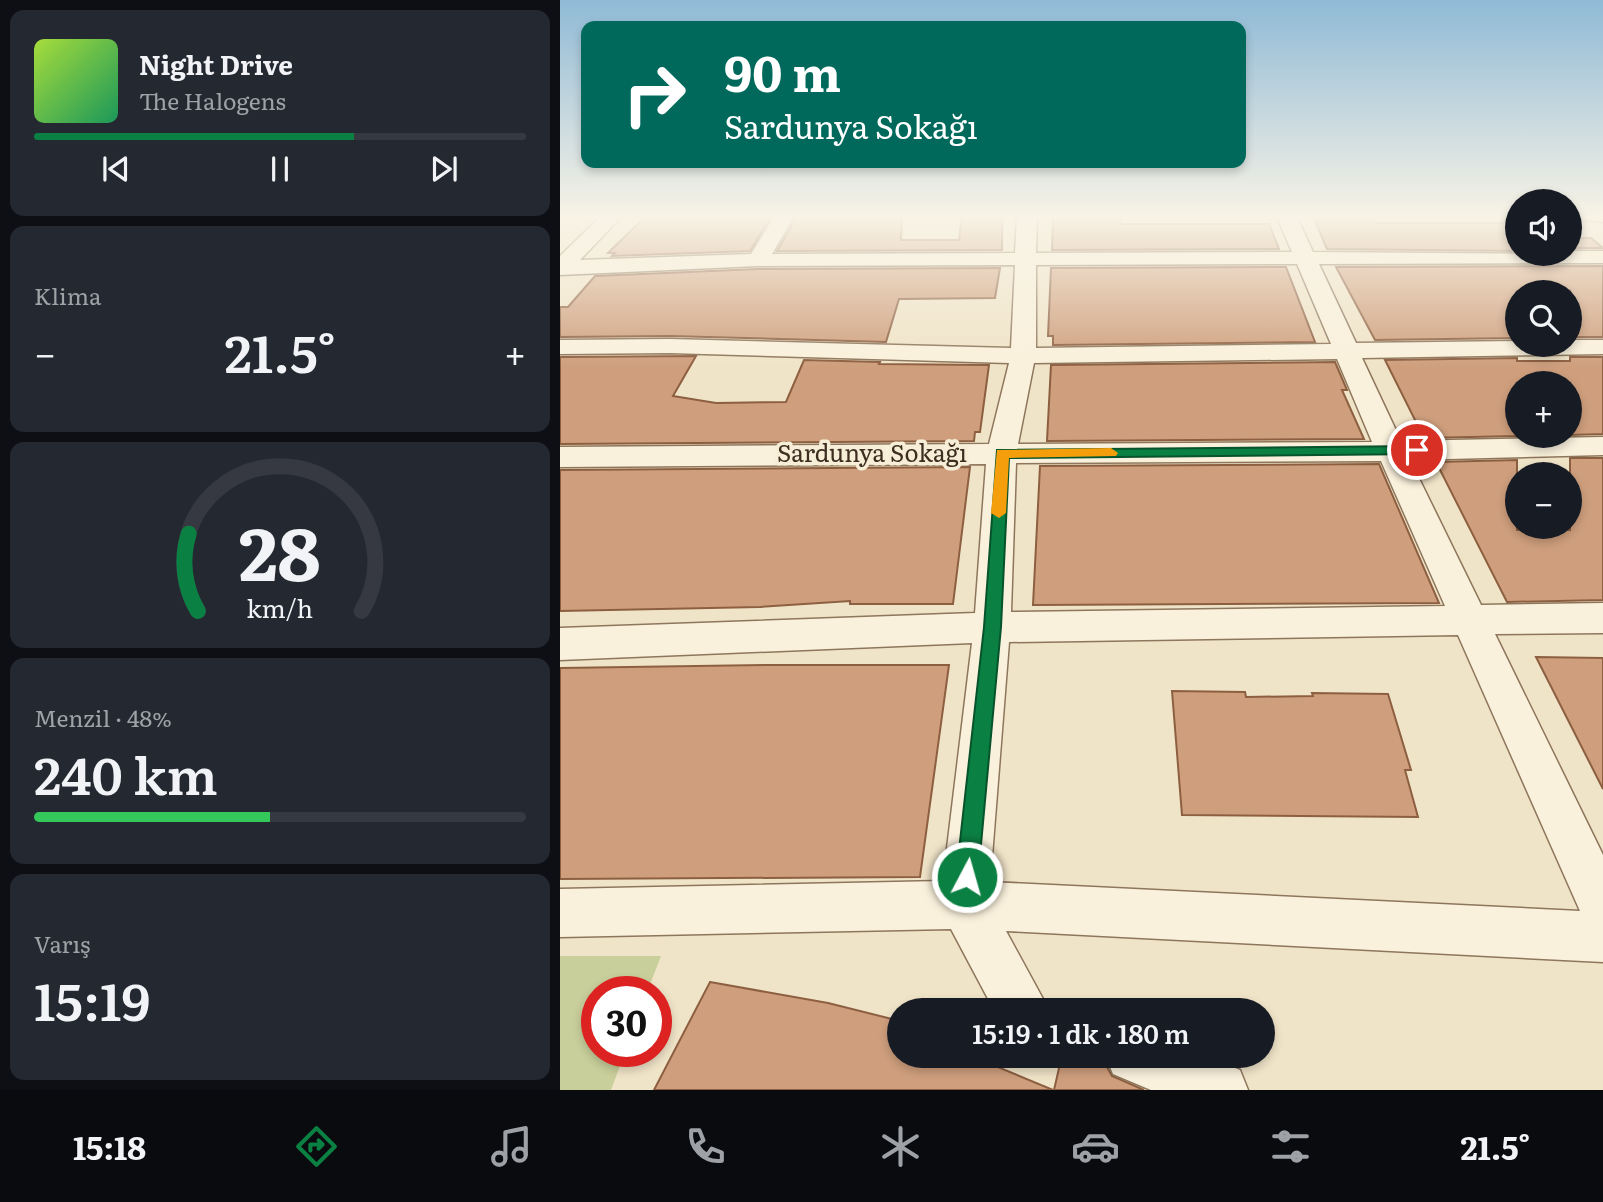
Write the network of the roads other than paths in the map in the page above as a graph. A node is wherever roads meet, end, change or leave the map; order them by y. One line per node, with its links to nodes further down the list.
1 (592, 266): 4 (street)
2 (1024, 266): 8 (street)
3 (1309, 266): 7 (street)
4 (560, 267)
5 (560, 347): 8 (street)
6 (1603, 347): 7 (street)
7 (1348, 352): 8 (street); 10 (street)
8 (1023, 356): 11 (street)
9 (1603, 446): 10 (street, Sardunya Sokağı)
10 (1391, 451): 11 (street, Sardunya Sokağı); 14 (street)
11 (1002, 453): 12 (street, Sardunya Sokağı); 15 (street)
12 (560, 457)
13 (1603, 618): 14 (street)
14 (1469, 620): 15 (street); 18 (street)
15 (992, 627): 16 (street); 17 (street)
16 (560, 644)
17 (964, 905): 19 (street); 20 (street); 21 (street)
18 (1603, 907)
19 (560, 913)
20 (1603, 937)
21 (1016, 998)
22 (1165, 1068): 23 (street)
23 (1220, 1090)

